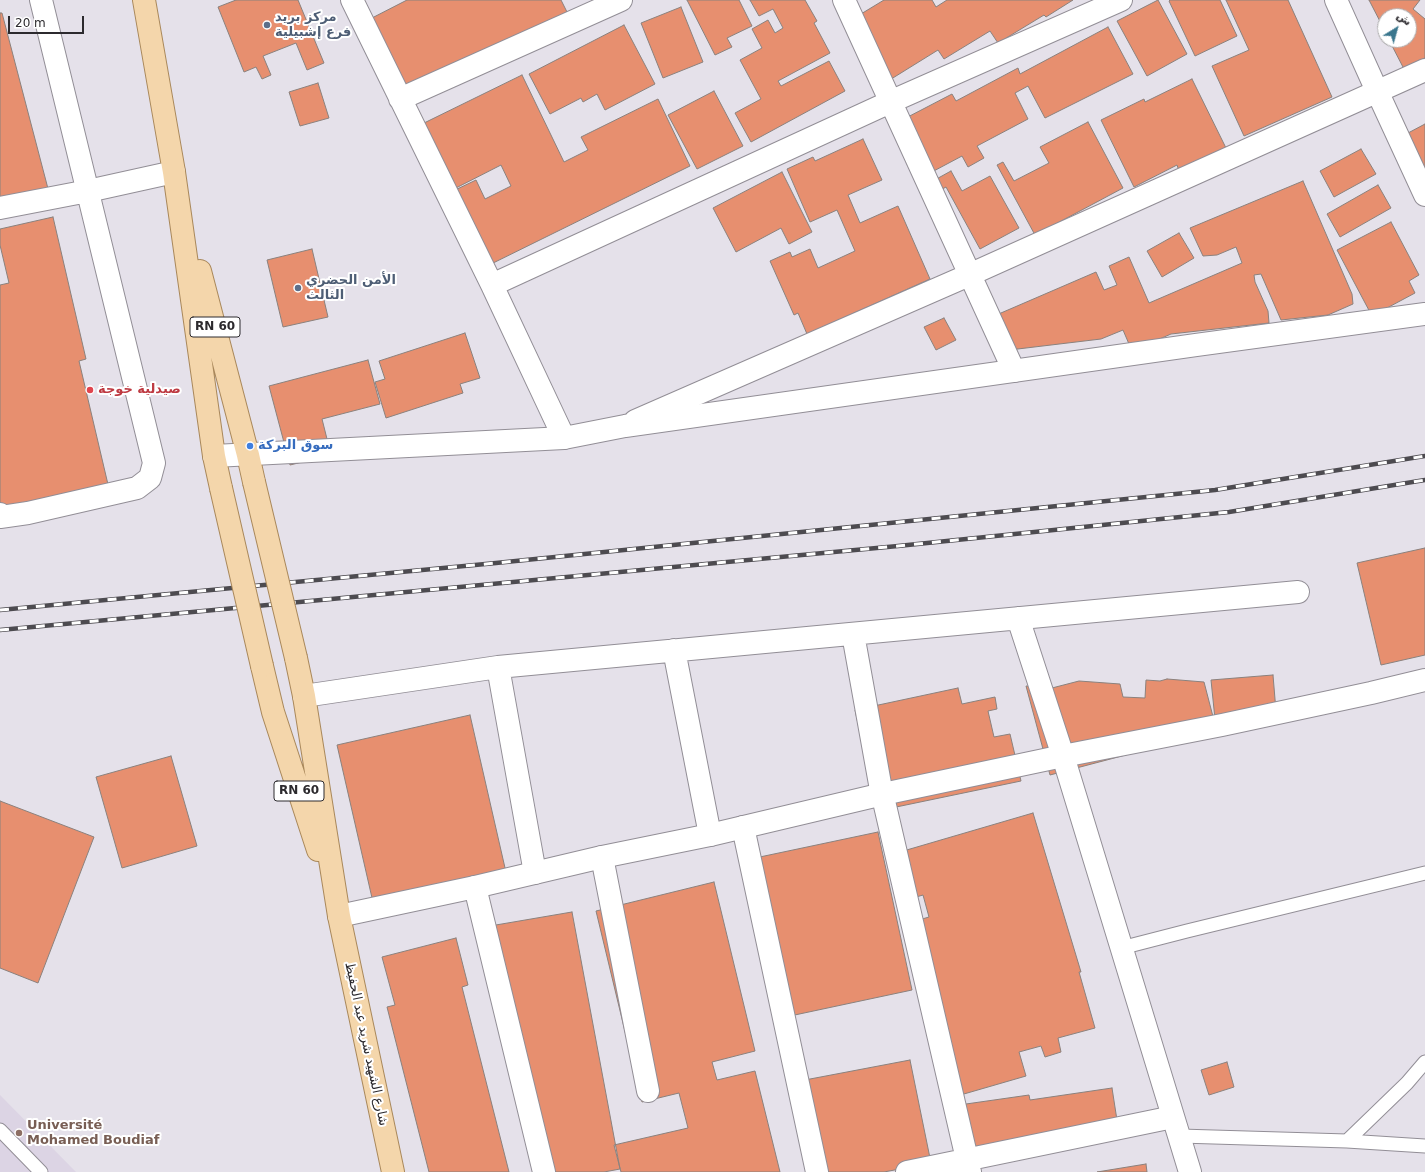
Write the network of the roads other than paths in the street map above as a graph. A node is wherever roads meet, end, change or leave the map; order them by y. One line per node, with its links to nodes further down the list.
1 (42, 0): 13 (street)
2 (145, 0): 12 (main road, RN 60)
3 (352, 0): 10 (street)
4 (621, 0): 10 (street)
5 (844, 0): 11 (street)
6 (1121, 0): 11 (street)
7 (1336, 0): 9 (street)
8 (1425, 70): 9 (street)
9 (1377, 91): 14 (street); 16 (street)
10 (400, 99): 17 (street)
11 (890, 102): 16 (street); 17 (street)
12 (174, 172): 13 (street); 22 (main road, RN 60); 23 (main road, RN 60)
13 (88, 191): 15 (street); 24 (street)
14 (1425, 195)
15 (0, 208)
16 (969, 275): 19 (street); 20 (street)
17 (492, 285): 21 (street)
18 (1425, 314): 19 (street)
19 (1014, 371): 20 (street)
20 (625, 426): 21 (street)
21 (564, 438): 22 (street)
22 (248, 455): 23 (street); 31 (main road, شارع الشهيد شريد عبد الحفيظ / RN 60, bridge)
23 (214, 456): 40 (main road, شارع الشهيد شريد عبد الحفيظ / RN 60, bridge)
24 (0, 516)
25 (1298, 592): 26 (street)
26 (1018, 618): 27 (street); 32 (street)
27 (853, 634): 28 (street); 33 (street)
28 (674, 650): 29 (street); 35 (street)
29 (498, 667): 31 (street); 37 (street)
30 (1425, 680): 32 (street)
31 (304, 696): 40 (main road, شارع الشهيد شريد عبد الحفيظ / RN 60)
32 (1063, 756): 33 (street); 41 (street)
33 (883, 794): 34 (street); 48 (street)
34 (743, 827): 35 (street); 52 (street)
35 (710, 835): 36 (street)
36 (602, 857): 37 (street); 43 (street)
37 (535, 873): 39 (street)
38 (1425, 873): 41 (lane)
39 (476, 887): 40 (street); 51 (street)
40 (339, 916): 50 (main road, شارع الشهيد شريد عبد الحفيظ / RN 60)
41 (1121, 948): 44 (street)
42 (1425, 1062): 46 (lane)
43 (648, 1092)
44 (1176, 1127): 46 (lane); 48 (street); 54 (street)
45 (0, 1130): 49 (lane)
46 (1347, 1141): 47 (lane)
47 (1425, 1146)
48 (968, 1166): 53 (street)
49 (41, 1172)
50 (393, 1172)
51 (544, 1172)
52 (817, 1172)
53 (907, 1172)
54 (1190, 1172)

